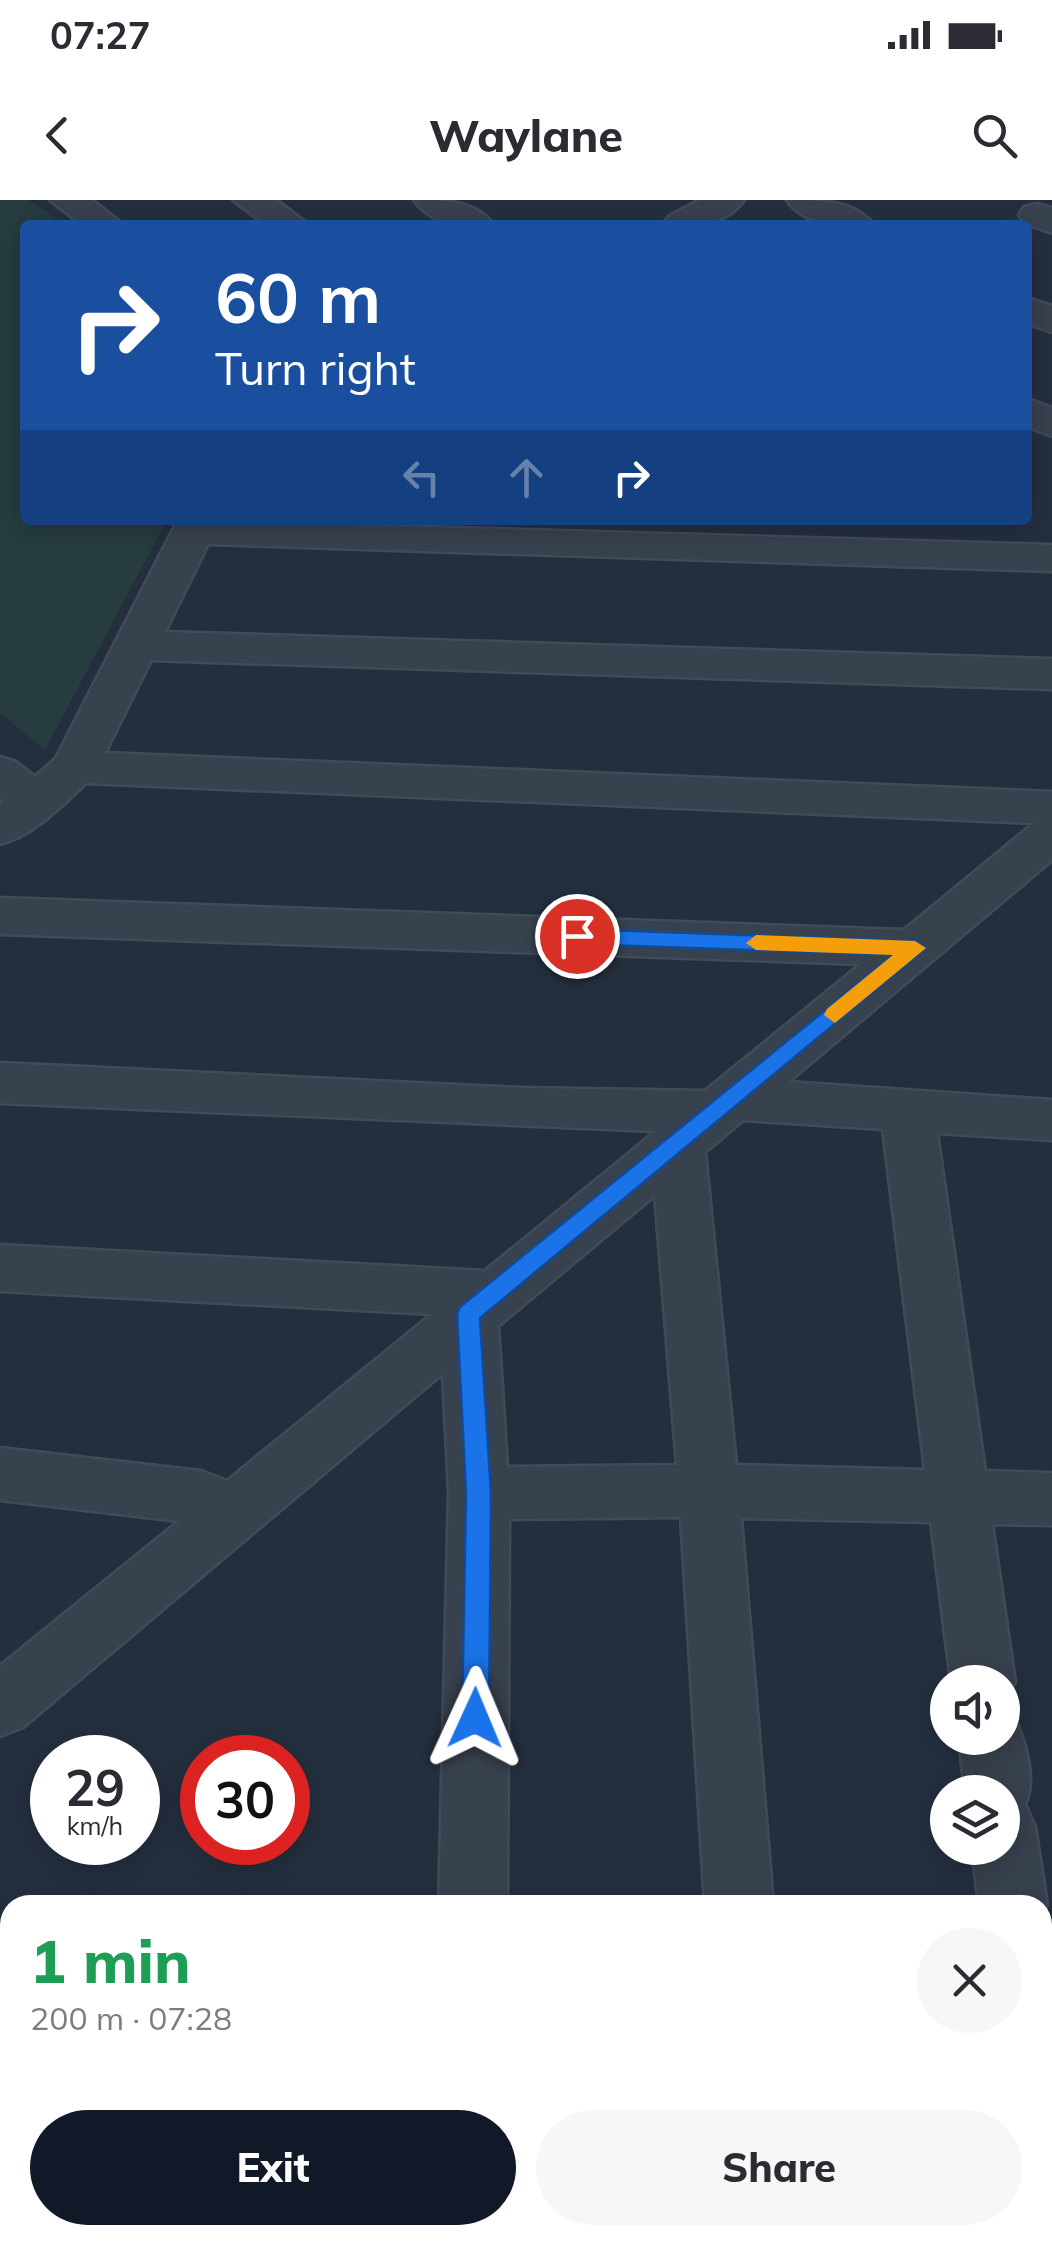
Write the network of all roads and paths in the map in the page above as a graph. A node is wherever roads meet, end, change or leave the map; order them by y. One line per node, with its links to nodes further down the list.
1 (68, 200): 6 (street)
2 (252, 200): 7 (street)
3 (432, 200): 8 (street)
4 (726, 200): 9 (street)
5 (805, 200): 10 (street)
6 (98, 220)
7 (283, 220)
8 (467, 220)
9 (690, 220)
10 (846, 220)
11 (590, 525): 16 (street)
12 (799, 525): 17 (street)
13 (1021, 525): 15 (street)
14 (195, 526): 16 (street); 19 (street)
15 (1052, 542)
16 (623, 544): 17 (street)
17 (842, 550): 18 (street)
18 (1052, 558)
19 (134, 646): 20 (street); 21 (street)
20 (1052, 674)
21 (74, 767): 23 (street); 24 (street)
22 (0, 773): 24 (street)
23 (1052, 808)
24 (18, 816)
25 (1052, 834): 27 (street)
26 (0, 916): 27 (street)
27 (915, 948): 30 (street)
28 (0, 1083): 30 (street)
29 (907, 1110): 30 (street); 31 (street); 37 (street)
30 (709, 1118): 33 (street); 35 (street)
31 (1052, 1120)
32 (0, 1268): 33 (street)
33 (481, 1304): 36 (street); 39 (street)
34 (0, 1474): 39 (street)
35 (709, 1490): 36 (street); 37 (street); 44 (street)
36 (478, 1493): 43 (street)
37 (959, 1497): 38 (street); 40 (street)
38 (1052, 1499)
39 (231, 1514): 41 (street)
40 (981, 1665)
41 (0, 1706)
42 (1007, 1865): 45 (street)
43 (473, 1895)
44 (738, 1895)
45 (1012, 1895)

